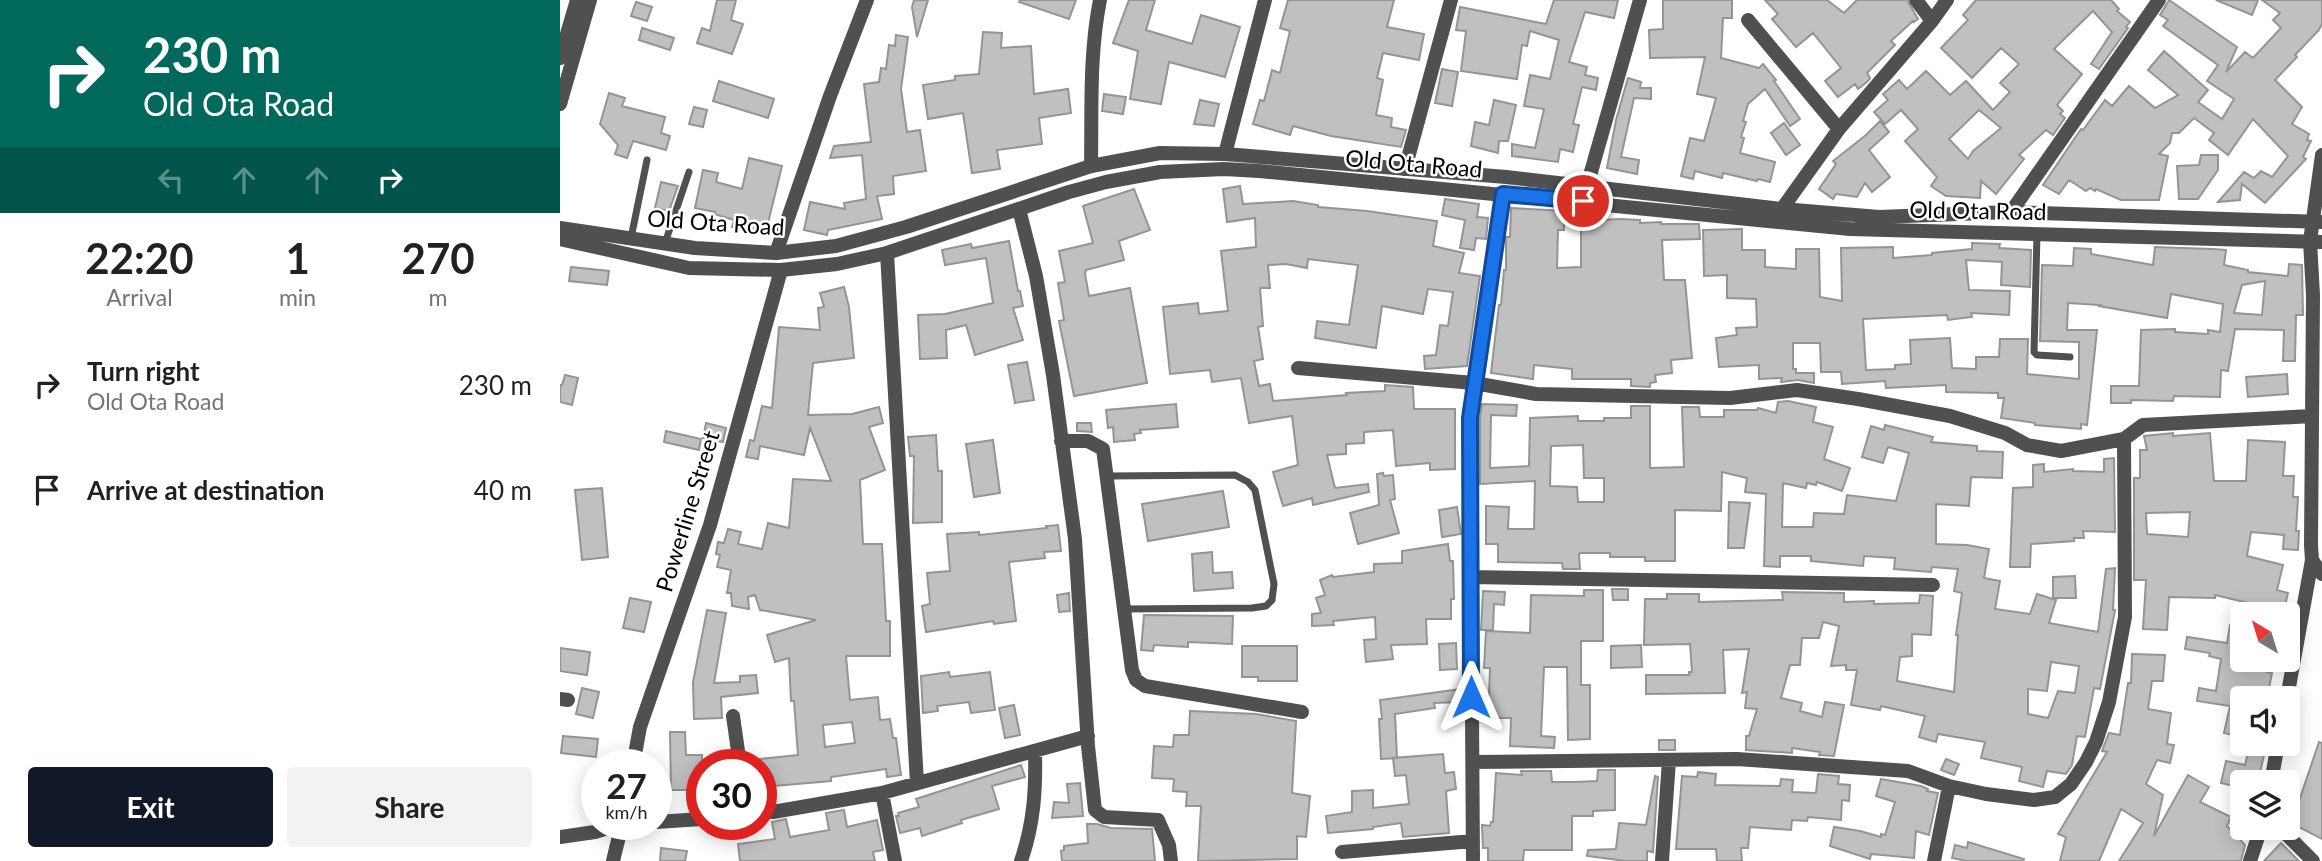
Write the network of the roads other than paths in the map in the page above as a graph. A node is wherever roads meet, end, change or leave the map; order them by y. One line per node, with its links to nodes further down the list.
1 (577, 0): 13 (street)
2 (590, 0): 14 (street)
3 (867, 0): 34 (street)
4 (1100, 0): 19 (street)
5 (1265, 0): 16 (street)
6 (1451, 0): 20 (street)
7 (1640, 0): 22 (street)
8 (1916, 0): 12 (street)
9 (1947, 0): 12 (street)
10 (2159, 0): 26 (street)
11 (1748, 20): 15 (street)
12 (1932, 21): 15 (street)
13 (560, 58)
14 (560, 104)
15 (1839, 129): 25 (street)
16 (1225, 154): 19 (street, Old Ota Road); 20 (street, Old Ota Road)
17 (2322, 155): 27 (street)
18 (648, 160): 30 (lane)
19 (1091, 166): 34 (street, Old Ota Road)
20 (1405, 169): 22 (street, Old Ota Road)
21 (689, 172): 33 (lane)
22 (1587, 186): 25 (street, Old Ota Road)
23 (1503, 194): 24 (street, Old Ota Road); 29 (street, Old Ota Road); 39 (street)
24 (1019, 209): 35 (street, Old Ota Road); 42 (street)
25 (1782, 209): 26 (street, Old Ota Road)
26 (2011, 212): 27 (street, Old Ota Road)
27 (2317, 221): 32 (street)
28 (560, 228): 30 (street, Old Ota Road)
29 (2037, 234): 32 (street, Old Ota Road); 37 (lane)
30 (631, 238): 33 (street, Old Ota Road)
31 (560, 239): 36 (street, Old Ota Road)
32 (2316, 242): 40 (street)
33 (666, 243): 34 (street, Old Ota Road)
34 (776, 253)
35 (887, 253): 36 (street, Old Ota Road); 58 (street)
36 (781, 270): 53 (street, Powerline Street)
37 (2070, 357)
38 (1298, 368): 39 (street)
39 (1475, 383): 41 (street); 46 (street)
40 (2312, 416): 41 (street); 44 (street)
41 (2124, 439): 59 (street)
42 (1062, 441): 43 (street); 52 (street)
43 (1108, 476): 48 (street); 48 (lane)
44 (2312, 560): 45 (street); 49 (street)
45 (2322, 574)
46 (1471, 578): 47 (street); 57 (street)
47 (1933, 585)
48 (1125, 609): 50 (street)
49 (2289, 686)
50 (1302, 712)
51 (733, 716): 54 (street)
52 (1088, 736): 55 (street); 72 (street)
53 (636, 749)
54 (738, 749)
55 (1035, 751): 58 (street); 71 (street)
56 (1669, 760): 57 (street); 59 (street); 74 (street)
57 (1474, 762): 67 (street)
58 (917, 783): 60 (street)
59 (1949, 786): 75 (street)
60 (882, 793): 61 (street); 70 (street)
61 (777, 811)
62 (581, 834): 63 (street)
63 (560, 837)
64 (618, 840): 69 (street)
65 (2257, 840): 76 (street)
66 (2292, 840): 77 (street)
67 (1474, 841): 68 (street); 73 (street)
68 (1342, 852)
69 (613, 861)
70 (895, 861)
71 (1021, 861)
72 (1171, 861)
73 (1473, 861)
74 (1662, 861)
75 (1934, 861)
76 (2250, 861)
77 (2313, 861)

